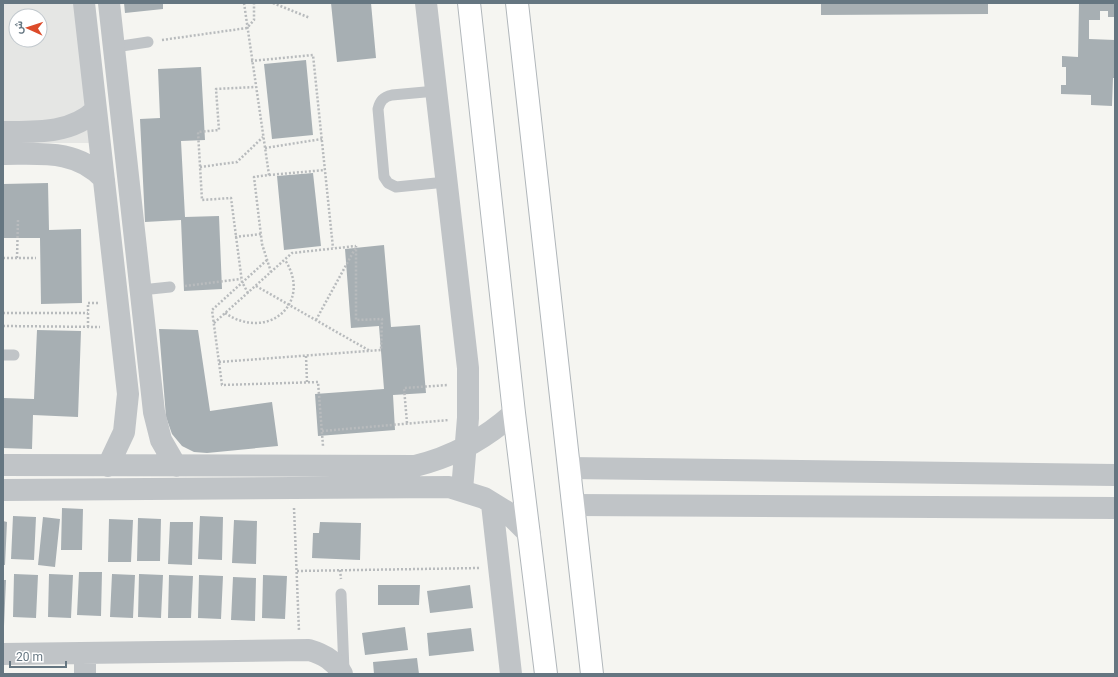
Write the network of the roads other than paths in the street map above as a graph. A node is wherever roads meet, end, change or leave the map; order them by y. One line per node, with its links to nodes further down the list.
1 (84, 3): 9 (street)
2 (109, 3): 7 (street)
3 (426, 3): 8 (street)
4 (469, 3): 20 (street)
5 (517, 3): 25 (street)
6 (148, 42): 7 (lane)
7 (115, 46): 17 (street)
8 (436, 91): 15 (street); 15 (lane)
9 (96, 110): 11 (street); 14 (street)
10 (3, 132): 11 (street)
11 (35, 132): 13 (street)
12 (3, 154): 13 (street)
13 (36, 154): 14 (street)
14 (104, 179): 18 (street)
15 (446, 182): 21 (street)
16 (170, 287): 17 (lane)
17 (141, 290): 19 (street)
18 (128, 394): 19 (street); 23 (street)
19 (152, 394): 24 (street)
20 (514, 413): 21 (street); 34 (street)
21 (467, 447): 24 (street); 29 (street)
22 (3, 465): 23 (street)
23 (108, 466): 24 (street)
24 (176, 466)
25 (570, 468): 26 (street); 31 (street)
26 (1016, 474): 27 (street); 32 (street)
27 (1115, 475)
28 (3, 490): 29 (street)
29 (462, 490): 30 (street)
30 (492, 504): 34 (street); 40 (street)
31 (574, 505): 32 (street); 42 (street)
32 (1015, 506): 33 (street)
33 (1115, 508)
34 (530, 535): 41 (street)
35 (341, 594): 39 (lane)
36 (85, 653): 37 (street); 38 (street); 39 (street)
37 (3, 654)
38 (85, 674)
39 (343, 674)
40 (511, 674)
41 (546, 674)
42 (592, 674)

